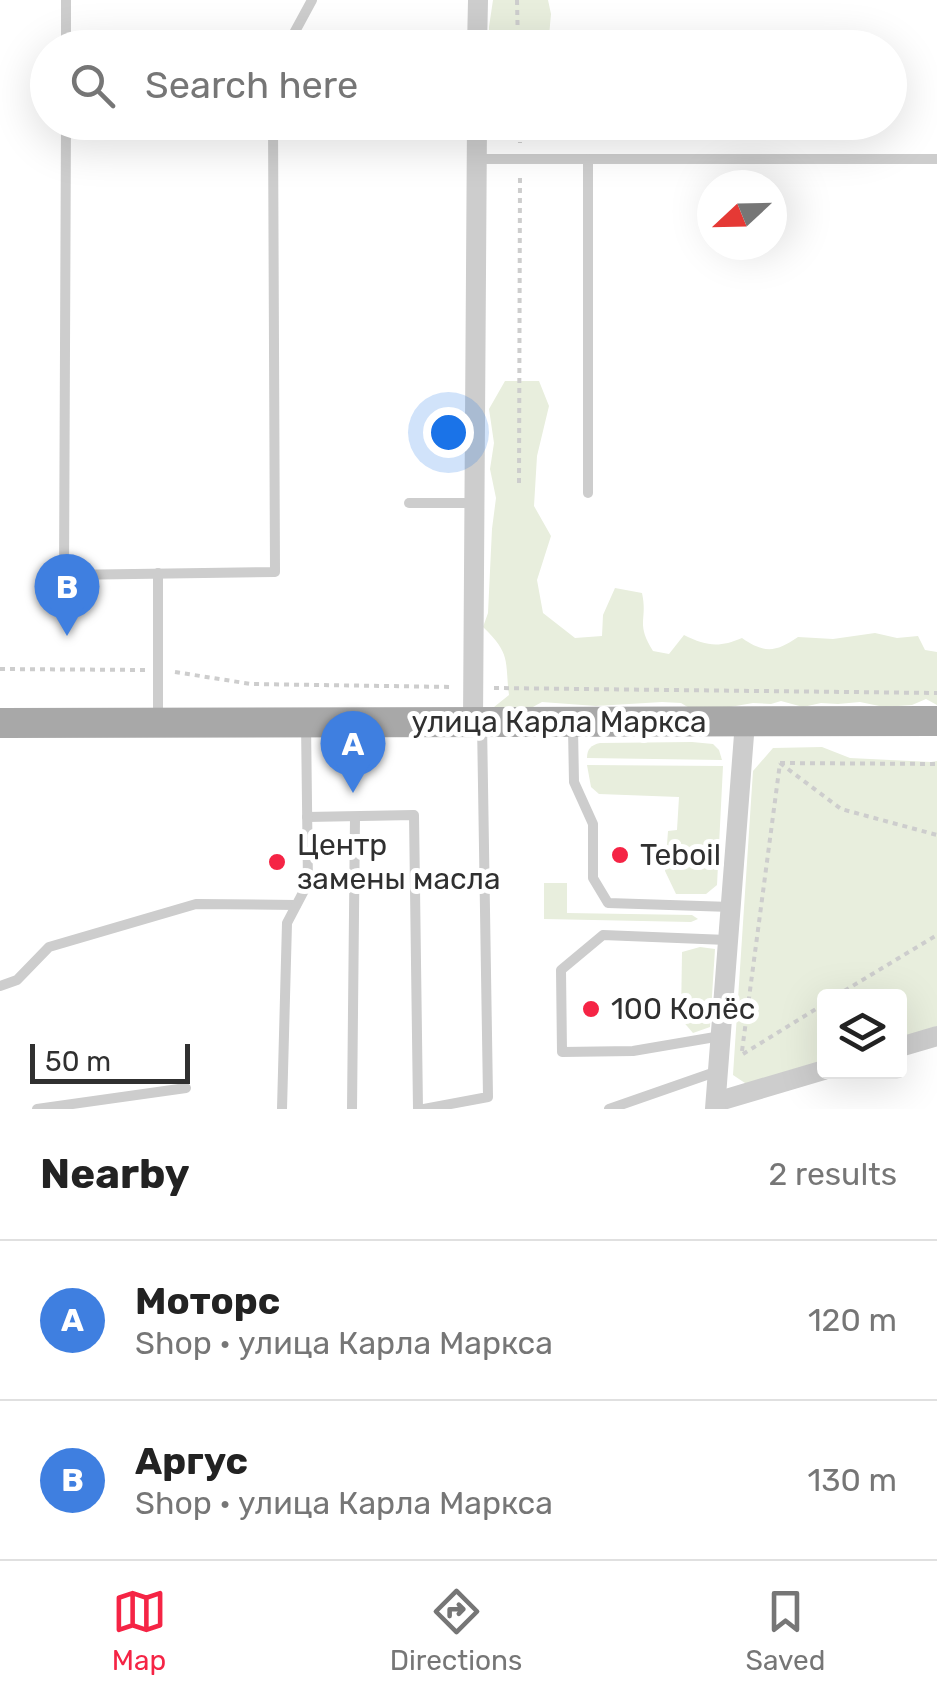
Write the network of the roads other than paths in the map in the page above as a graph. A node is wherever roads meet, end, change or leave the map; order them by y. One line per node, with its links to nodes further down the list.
1 (66, 0): 4 (lane)
2 (312, 0): 5 (lane)
3 (478, 0): 6 (street)
4 (66, 30)
5 (296, 30)
6 (478, 30)
7 (66, 140): 16 (lane)
8 (273, 140): 16 (lane)
9 (477, 140): 10 (street)
10 (476, 159): 11 (lane); 15 (street)
11 (588, 159): 12 (lane); 13 (lane)
12 (937, 159)
13 (588, 493)
14 (409, 503): 15 (lane)
15 (474, 503): 19 (street)
16 (158, 574): 23 (lane)
17 (937, 721): 21 (main road, улица Карла Маркса)
18 (306, 722): 19 (main road, улица Карла Маркса); 23 (main road, улица Карла Маркса); 25 (lane)
19 (478, 722): 20 (main road, улица Карла Маркса); 40 (lane)
20 (573, 722): 21 (main road, улица Карла Маркса); 27 (lane)
21 (744, 722): 27 (street)
22 (0, 723): 23 (main road, улица Карла Маркса)
23 (158, 723)
24 (355, 817): 25 (lane); 39 (lane); 40 (lane)
25 (307, 818): 26 (lane)
26 (296, 906): 29 (lane); 38 (lane)
27 (731, 907): 28 (street)
28 (728, 940): 30 (street); 30 (lane)
29 (0, 986)
30 (721, 1036): 33 (street)
31 (937, 1036): 32 (street)
32 (907, 1045)
33 (718, 1070): 36 (street); 41 (lane)
34 (817, 1072): 36 (street)
35 (186, 1088): 37 (lane)
36 (716, 1106)
37 (38, 1109)
38 (282, 1109)
39 (352, 1109)
40 (421, 1109)
41 (609, 1109)

